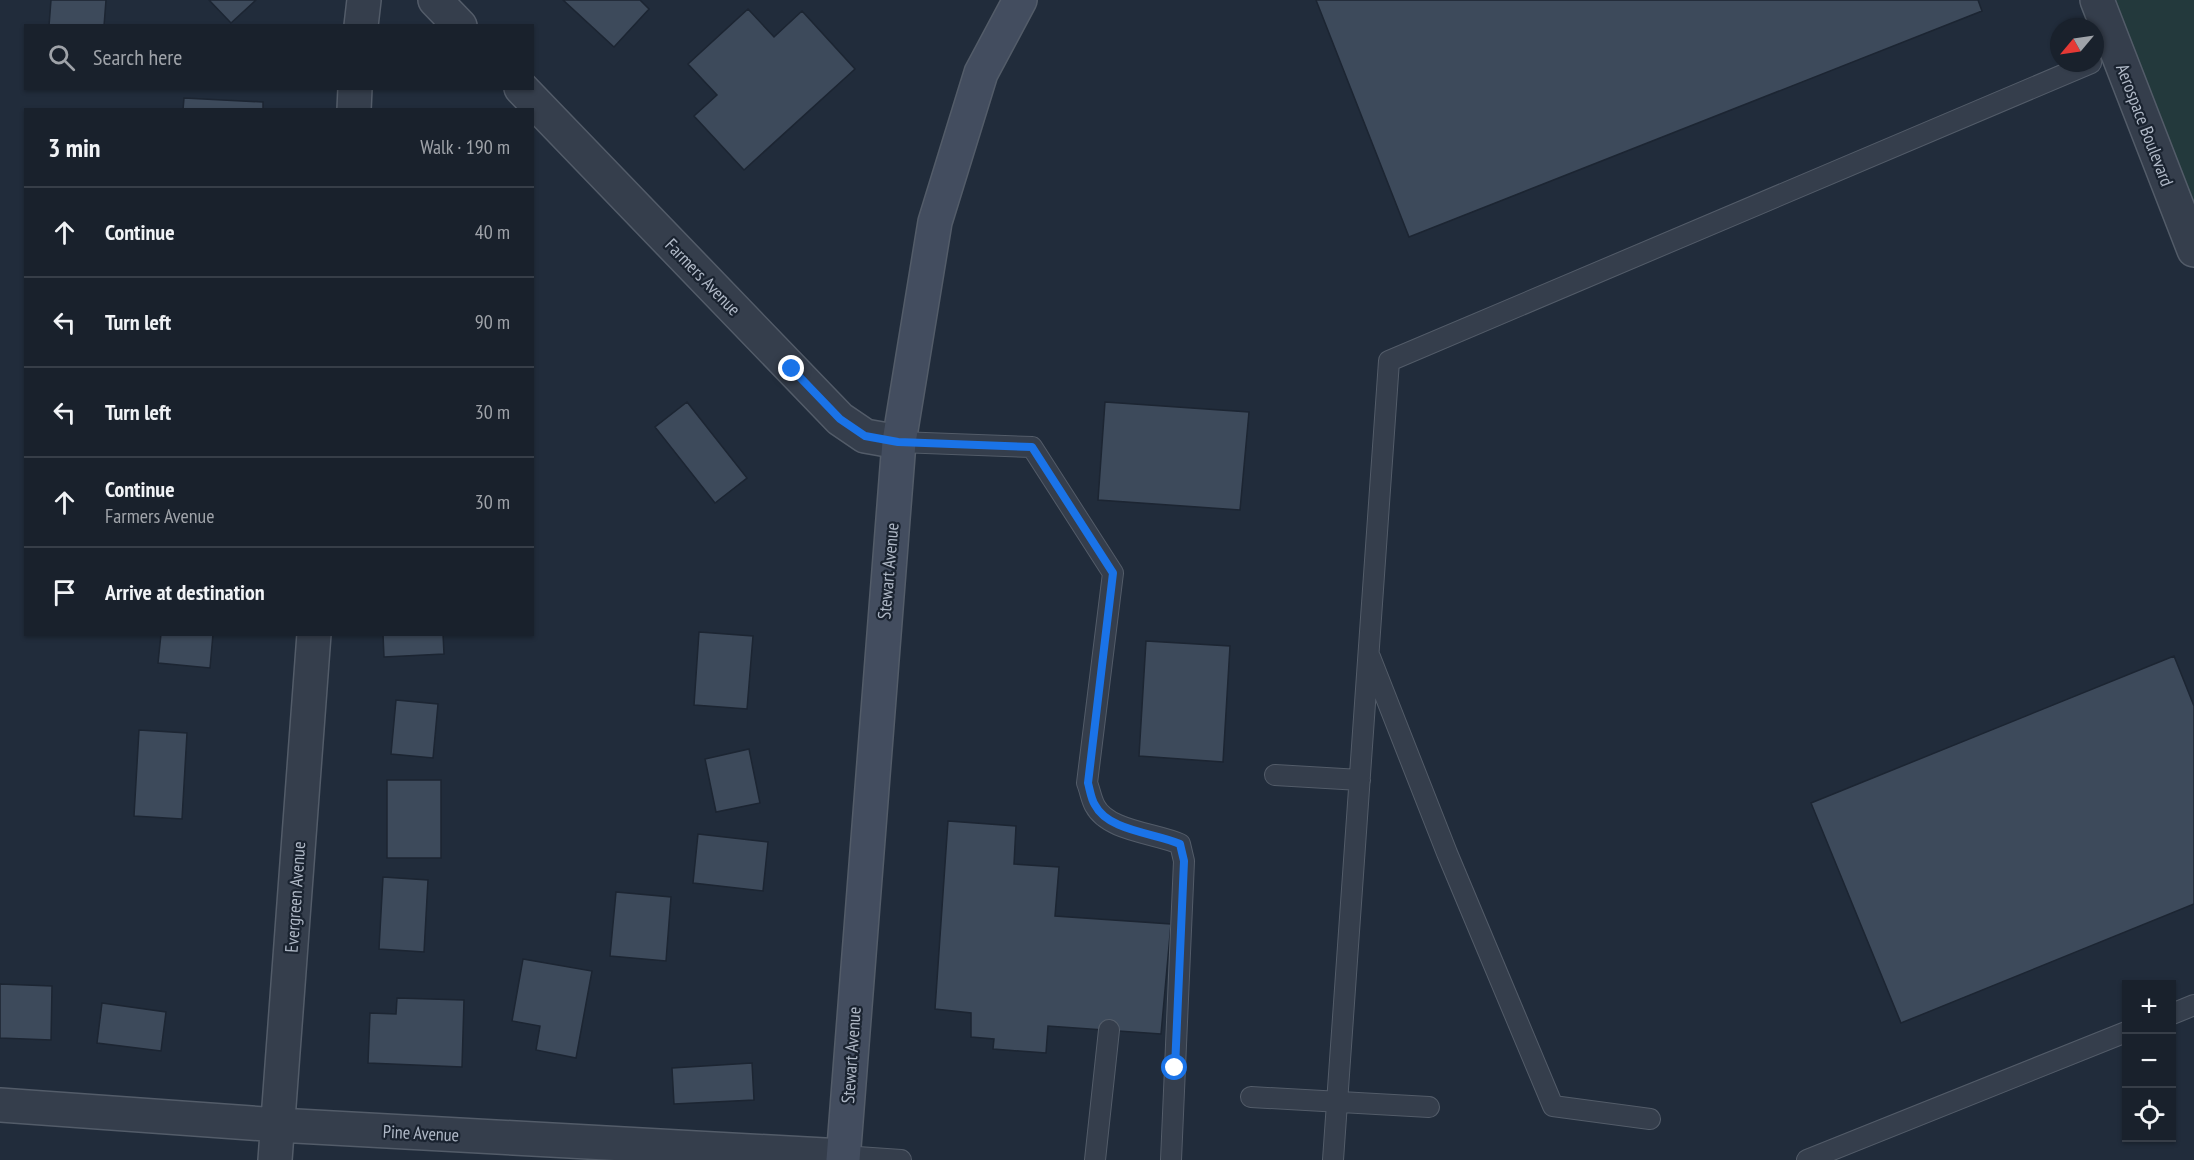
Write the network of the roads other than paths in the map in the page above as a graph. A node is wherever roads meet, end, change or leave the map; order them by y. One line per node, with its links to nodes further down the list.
1 (364, 0): 6 (street)
2 (435, 0): 7 (street)
3 (1020, 0): 14 (main road, Stewart Avenue)
4 (2097, 0): 5 (street, Aerospace Boulevard)
5 (2098, 18)
6 (361, 24)
7 (458, 24)
8 (2104, 65): 13 (street, Aerospace Boulevard)
9 (2070, 72): 16 (lane)
10 (356, 90): 12 (street)
11 (523, 90): 14 (street, Farmers Avenue)
12 (354, 108)
13 (2194, 250)
14 (898, 442): 29 (main road, Stewart Avenue); 33 (lane)
15 (314, 636): 28 (street, Evergreen Avenue)
16 (1368, 652): 18 (lane); 27 (lane)
17 (1275, 775): 18 (lane)
18 (1360, 780): 24 (lane)
19 (2194, 1005): 20 (lane)
20 (2176, 1012)
21 (1109, 1030): 32 (lane)
22 (2122, 1034): 35 (lane)
23 (1251, 1096): 24 (lane)
24 (1337, 1102): 26 (lane); 34 (lane)
25 (0, 1105): 28 (street, Pine Avenue)
26 (1429, 1107)
27 (1650, 1119)
28 (278, 1125): 29 (street, Pine Avenue); 30 (street, Evergreen Avenue)
29 (843, 1158): 31 (lane)
30 (275, 1160)
31 (901, 1160)
32 (1095, 1160)
33 (1171, 1160)
34 (1333, 1160)
35 (1807, 1160)

